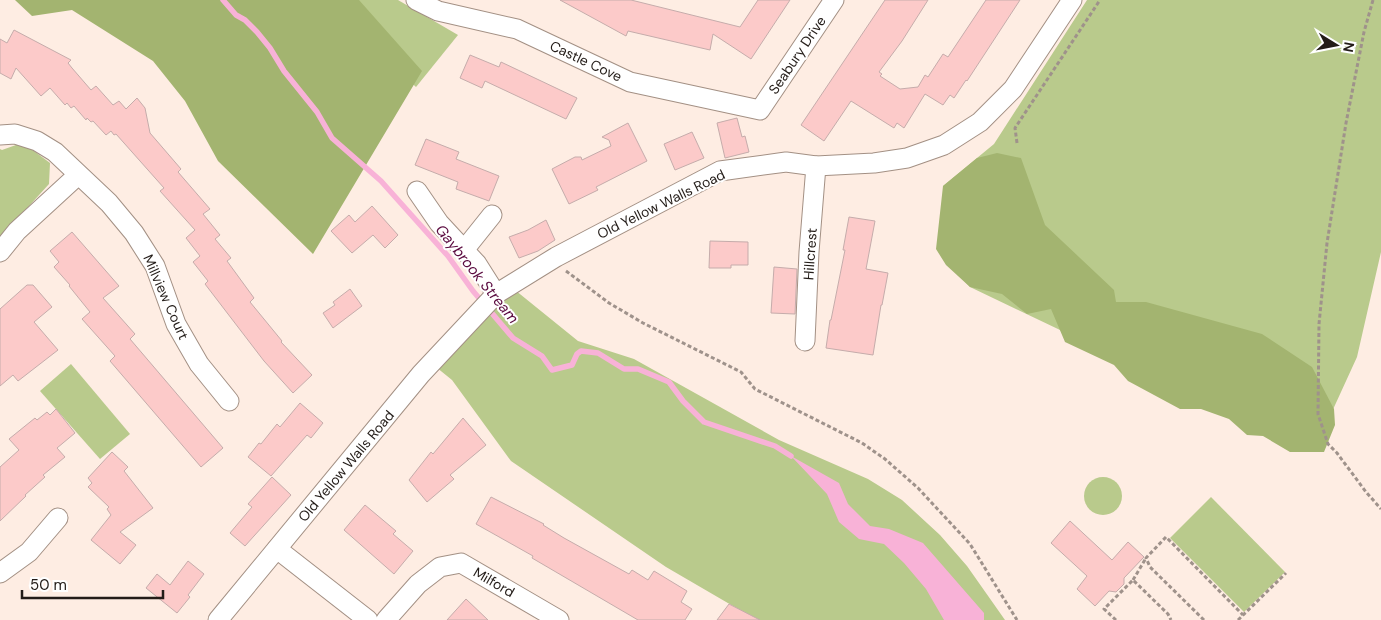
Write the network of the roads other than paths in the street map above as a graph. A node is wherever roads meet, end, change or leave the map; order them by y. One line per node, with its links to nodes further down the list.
1 (416, 0): 4 (street, Castle Cove)
2 (834, 0): 4 (street, Seabury Drive)
3 (1072, 0): 6 (street, Old Yellow Walls Road)
4 (760, 110)
5 (0, 135): 7 (street, Millview Court)
6 (816, 166): 12 (street, Old Yellow Walls Road); 13 (street, Hillcrest)
7 (78, 175): 11 (street); 14 (street, Millview Court)
8 (417, 191): 10 (street)
9 (492, 215): 10 (street)
10 (464, 250): 12 (street)
11 (0, 252)
12 (495, 295): 16 (street, Old Yellow Walls Road)
13 (805, 341)
14 (229, 401)
15 (58, 518): 17 (street)
16 (277, 549): 18 (street, Old Yellow Walls Road); 19 (street)
17 (0, 573)
18 (218, 620)
19 (368, 620)
20 (386, 620): 21 (street, Milford)
21 (559, 620)

